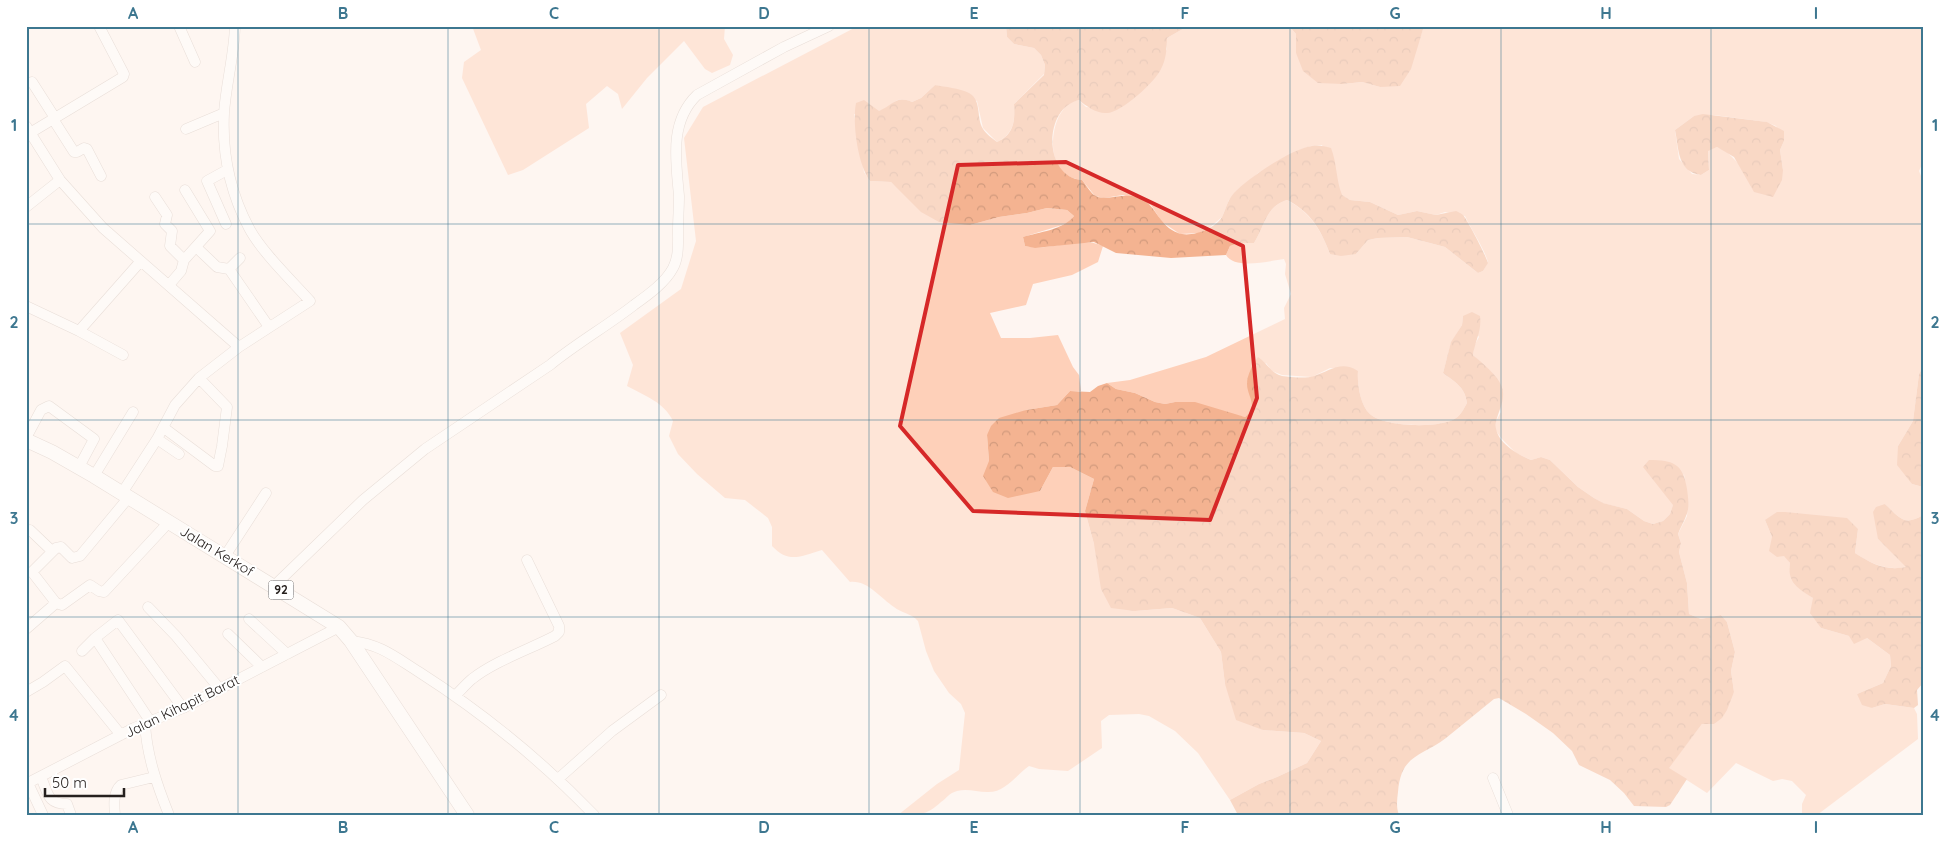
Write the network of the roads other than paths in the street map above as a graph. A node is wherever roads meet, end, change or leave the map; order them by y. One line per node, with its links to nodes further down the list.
1 (99, 26): 8 (street)
2 (179, 26): 5 (street)
3 (235, 26): 7 (street)
4 (829, 26): 44 (street)
5 (196, 62)
6 (32, 82): 8 (street)
7 (224, 114): 9 (street); 11 (street)
8 (54, 118): 10 (street); 12 (street)
9 (186, 129)
10 (28, 130): 13 (street)
11 (226, 170): 17 (street); 25 (street)
12 (101, 176)
13 (60, 180): 16 (street); 21 (street)
14 (185, 190): 18 (street)
15 (155, 197): 20 (street)
16 (26, 207)
17 (226, 224)
18 (196, 247): 20 (street); 22 (street)
19 (240, 258): 22 (street)
20 (184, 260): 23 (street)
21 (140, 262): 23 (street); 26 (street)
22 (229, 269): 25 (street)
23 (169, 285): 27 (street)
24 (26, 306): 26 (street)
25 (269, 327): 27 (street)
26 (79, 332): 28 (street)
27 (239, 347): 29 (street)
28 (123, 355)
29 (199, 378): 31 (street); 31 (street)
30 (134, 412): 36 (street)
31 (164, 428): 33 (street)
32 (26, 439): 35 (main road, Jalan Kerkof / 92); 35 (street)
33 (158, 439): 34 (street); 38 (street)
34 (179, 454)
35 (79, 467): 36 (main road, Jalan Kerkof / 92)
36 (94, 476): 38 (main road, Jalan Kerkof / 92)
37 (266, 493): 42 (street)
38 (125, 495): 39 (main road, Jalan Kerkof / 92); 41 (street)
39 (169, 522): 42 (main road, Jalan Kerkof / 92); 45 (street)
40 (30, 530): 41 (street)
41 (52, 552): 45 (street)
42 (225, 556): 44 (main road, Jalan Kerkof / 92)
43 (527, 560): 59 (street)
44 (274, 586): 48 (main road, Jalan Kerkof / 92)
45 (56, 603): 49 (street)
46 (148, 608): 56 (street)
47 (249, 619): 54 (street)
48 (338, 627): 52 (main road, Jalan Kerkof / 92); 54 (street, Jalan Kihapit Barat)
49 (26, 629)
50 (228, 634): 55 (street)
51 (95, 638): 53 (street); 60 (street); 61 (street)
52 (351, 641): 59 (street); 72 (main road, Jalan Kerkof / 92)
53 (82, 651)
54 (287, 654): 55 (street, Jalan Kihapit Barat)
55 (262, 667): 56 (street, Jalan Kihapit Barat)
56 (219, 688): 60 (street, Jalan Kihapit Barat)
57 (26, 692): 62 (street)
58 (661, 695): 66 (street)
59 (456, 696): 66 (street)
60 (183, 708): 61 (street, Jalan Kihapit Barat)
61 (147, 722): 62 (street, Jalan Kihapit Barat); 64 (street)
62 (121, 735): 63 (street, Jalan Kihapit Barat)
63 (41, 776): 67 (street, Jalan Kihapit Barat); 69 (street)
64 (154, 777): 70 (street); 71 (street)
65 (1493, 778): 74 (street)
66 (558, 779): 73 (street)
67 (27, 784): 68 (street)
68 (43, 815)
69 (71, 815)
70 (114, 815)
71 (169, 815)
72 (468, 815)
73 (594, 815)
74 (1508, 815)

